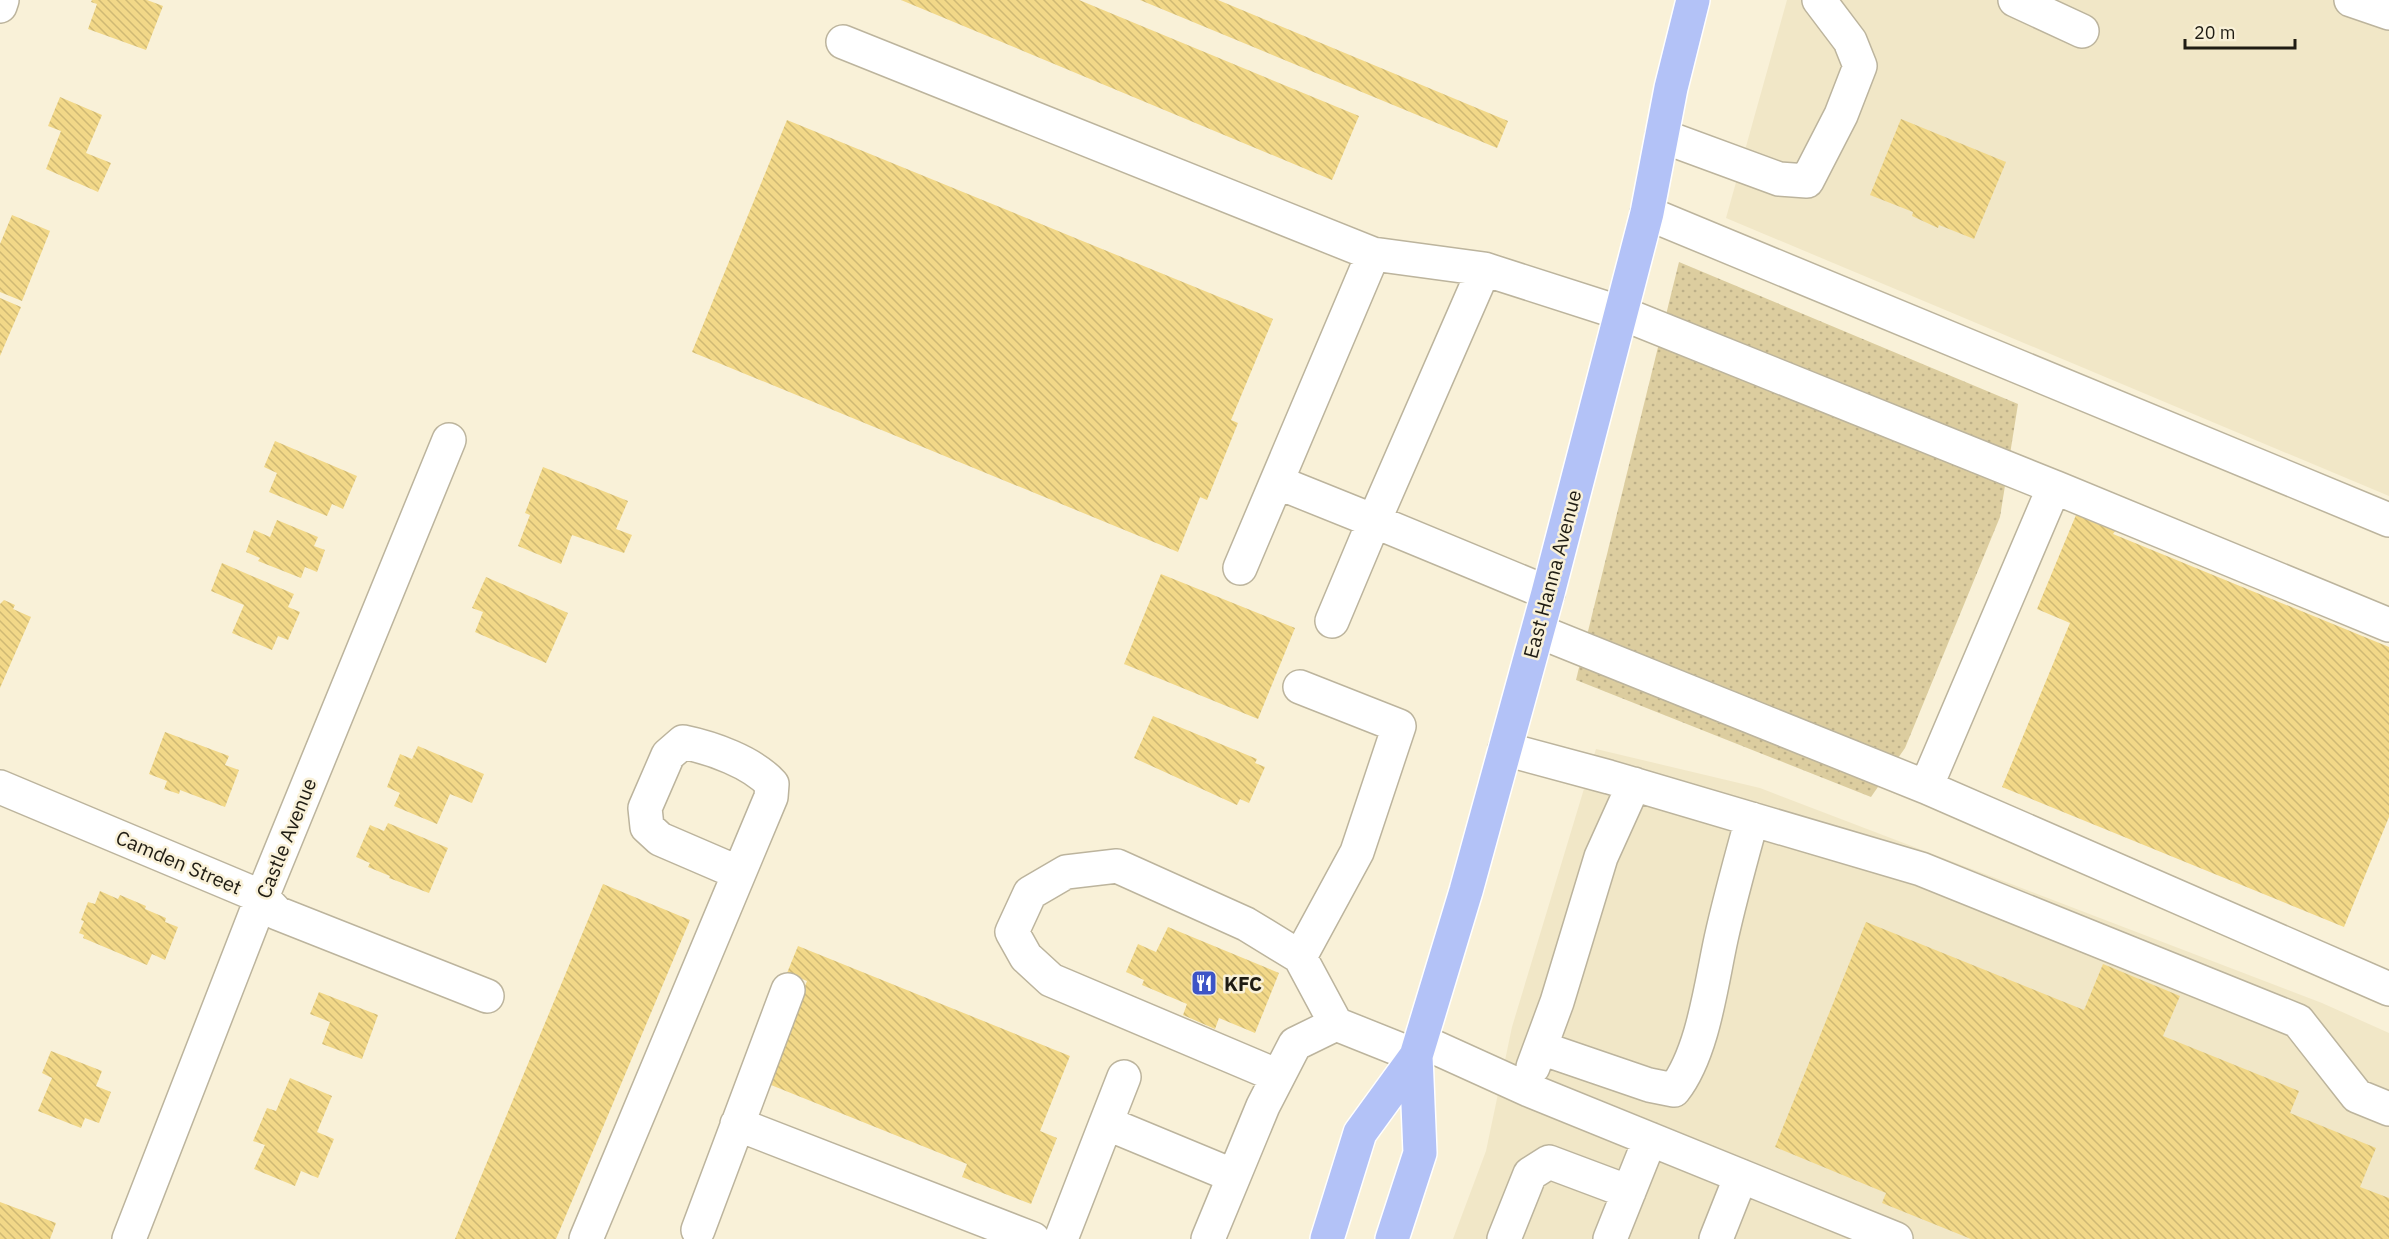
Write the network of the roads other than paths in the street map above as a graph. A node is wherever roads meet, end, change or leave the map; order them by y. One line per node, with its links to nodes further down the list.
1 (2, 0): 7 (street)
2 (1693, 0): 11 (main road, East Hanna Avenue)
3 (1707, 0): 11 (main road, East Hanna Avenue)
4 (1819, 0): 12 (street)
5 (2015, 0): 9 (street)
6 (2351, 0): 8 (street)
7 (0, 6)
8 (2389, 13)
9 (2082, 31)
10 (843, 42): 14 (street)
11 (1671, 88): 12 (main road, East Hanna Avenue)
12 (1662, 136): 13 (main road, East Hanna Avenue)
13 (1647, 213): 16 (main road, East Hanna Avenue); 20 (street)
14 (1372, 254): 15 (street); 18 (street)
15 (1484, 269): 16 (street); 21 (street)
16 (1621, 313): 19 (street); 23 (main road, East Hanna Avenue)
17 (449, 440): 34 (street, Castle Avenue)
18 (1277, 482): 21 (street); 22 (street)
19 (2054, 488): 25 (street); 31 (street)
20 (2389, 520)
21 (1374, 521): 23 (street); 24 (street)
22 (1240, 568)
23 (1548, 593): 26 (main road, East Hanna Avenue)
24 (1332, 621)
25 (2389, 625)
26 (1538, 631): 28 (main road, East Hanna Avenue); 31 (street)
27 (1300, 687): 35 (street)
28 (1505, 749): 29 (street); 40 (main road, East Hanna Avenue)
29 (1634, 784): 32 (street); 41 (street)
30 (0, 787): 34 (street, Camden Street)
31 (1926, 788): 36 (street)
32 (1752, 819): 41 (street); 45 (street)
33 (740, 873): 54 (street)
34 (262, 897): 38 (street, Camden Street); 53 (street, Castle Avenue)
35 (1300, 957): 39 (street); 42 (street)
36 (2386, 980)
37 (788, 990): 47 (street)
38 (487, 996)
39 (1336, 1024): 40 (street); 42 (street)
40 (1418, 1048): 44 (street); 58 (main road, East Hanna Avenue); 59 (main road, East Hanna Avenue)
41 (1541, 1048): 44 (street)
42 (1278, 1076): 49 (street)
43 (1124, 1077): 46 (street)
44 (1525, 1088): 48 (street)
45 (2389, 1109)
46 (1106, 1123): 49 (street); 56 (street)
47 (737, 1124): 52 (street); 55 (street)
48 (1650, 1139): 50 (street); 51 (street)
49 (1234, 1176): 57 (street)
50 (1741, 1176): 62 (street); 63 (street)
51 (1629, 1192): 60 (street); 61 (street)
52 (704, 1236)
53 (129, 1239)
54 (586, 1239)
55 (1033, 1239)
56 (1061, 1239)
57 (1208, 1239)
58 (1327, 1239)
59 (1392, 1239)
60 (1504, 1239)
61 (1611, 1239)
62 (1716, 1239)
63 (1896, 1239)

